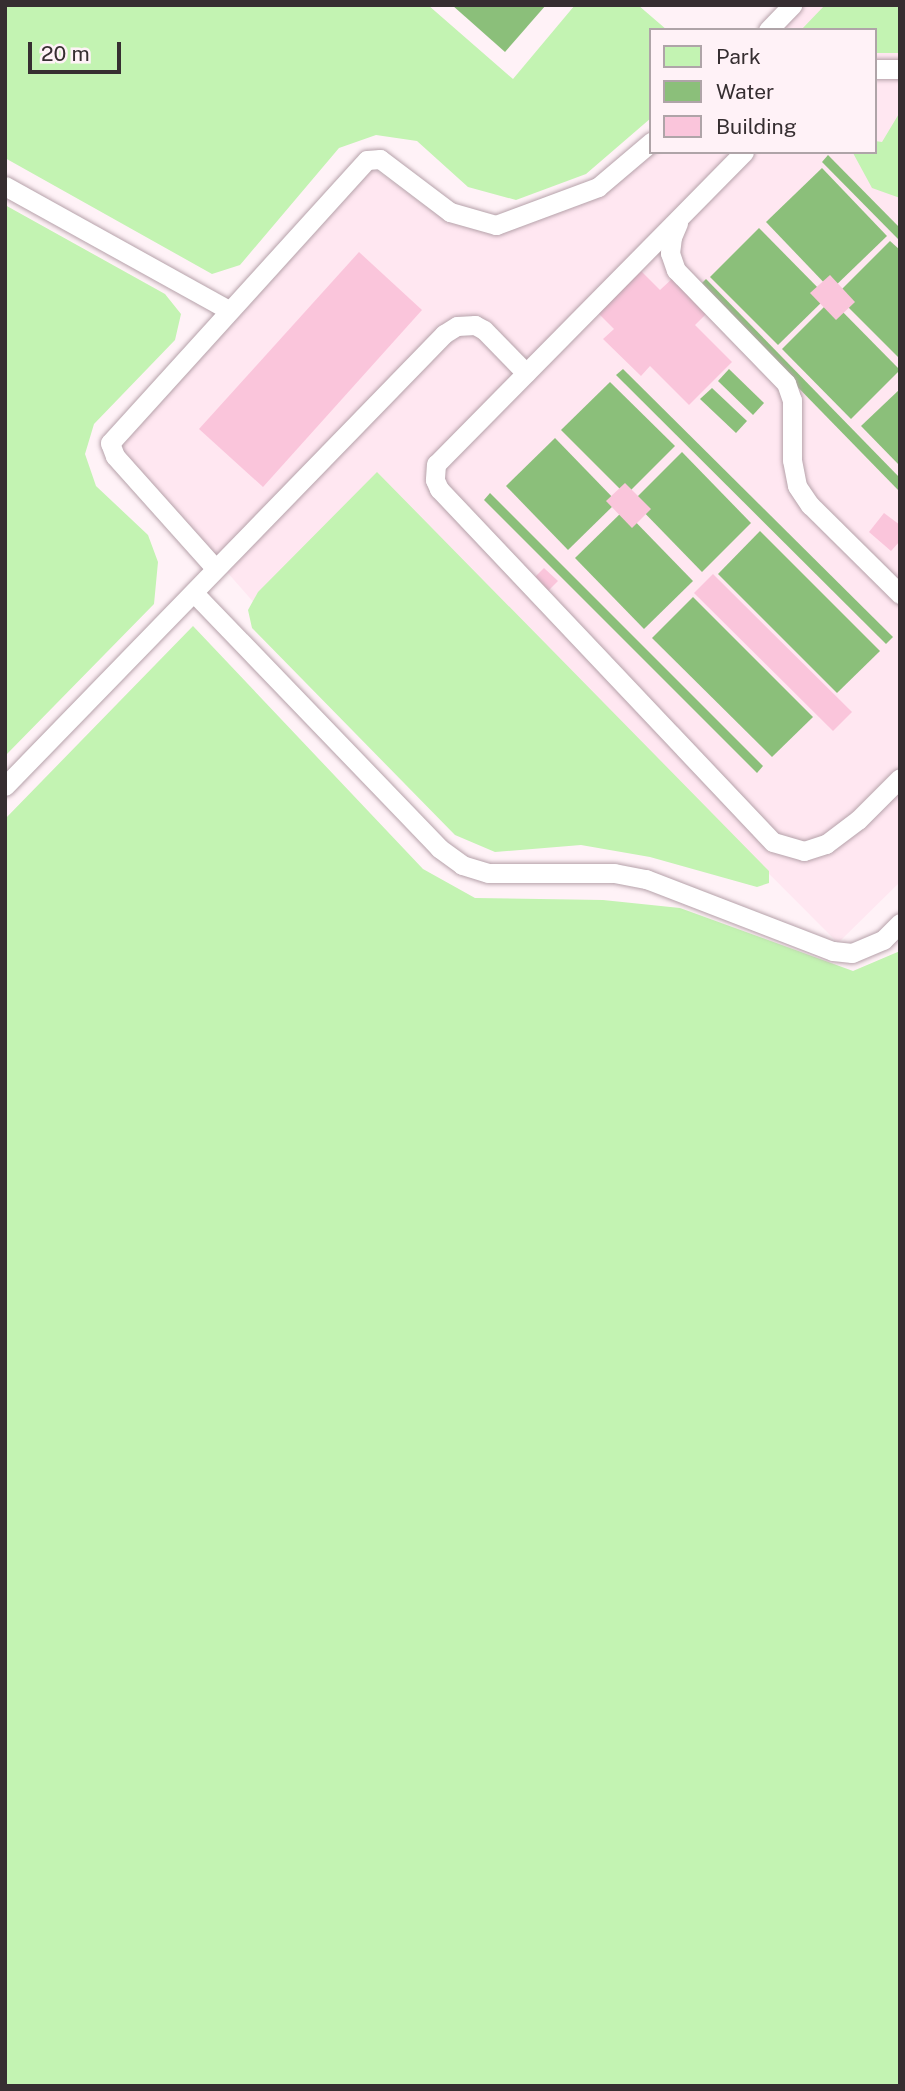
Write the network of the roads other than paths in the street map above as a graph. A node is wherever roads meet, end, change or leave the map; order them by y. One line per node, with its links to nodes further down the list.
1 (792, 5): 2 (lane)
2 (770, 28)
3 (877, 69): 4 (lane)
4 (900, 69)
5 (650, 143): 9 (lane)
6 (742, 154): 8 (lane)
7 (5, 186): 9 (lane)
8 (681, 217): 10 (lane); 13 (lane)
9 (229, 310): 11 (lane)
10 (526, 373): 11 (lane); 14 (lane)
11 (215, 568): 12 (lane)
12 (194, 593): 15 (lane); 16 (lane)
13 (900, 594)
14 (900, 778)
15 (5, 786)
16 (900, 923)

